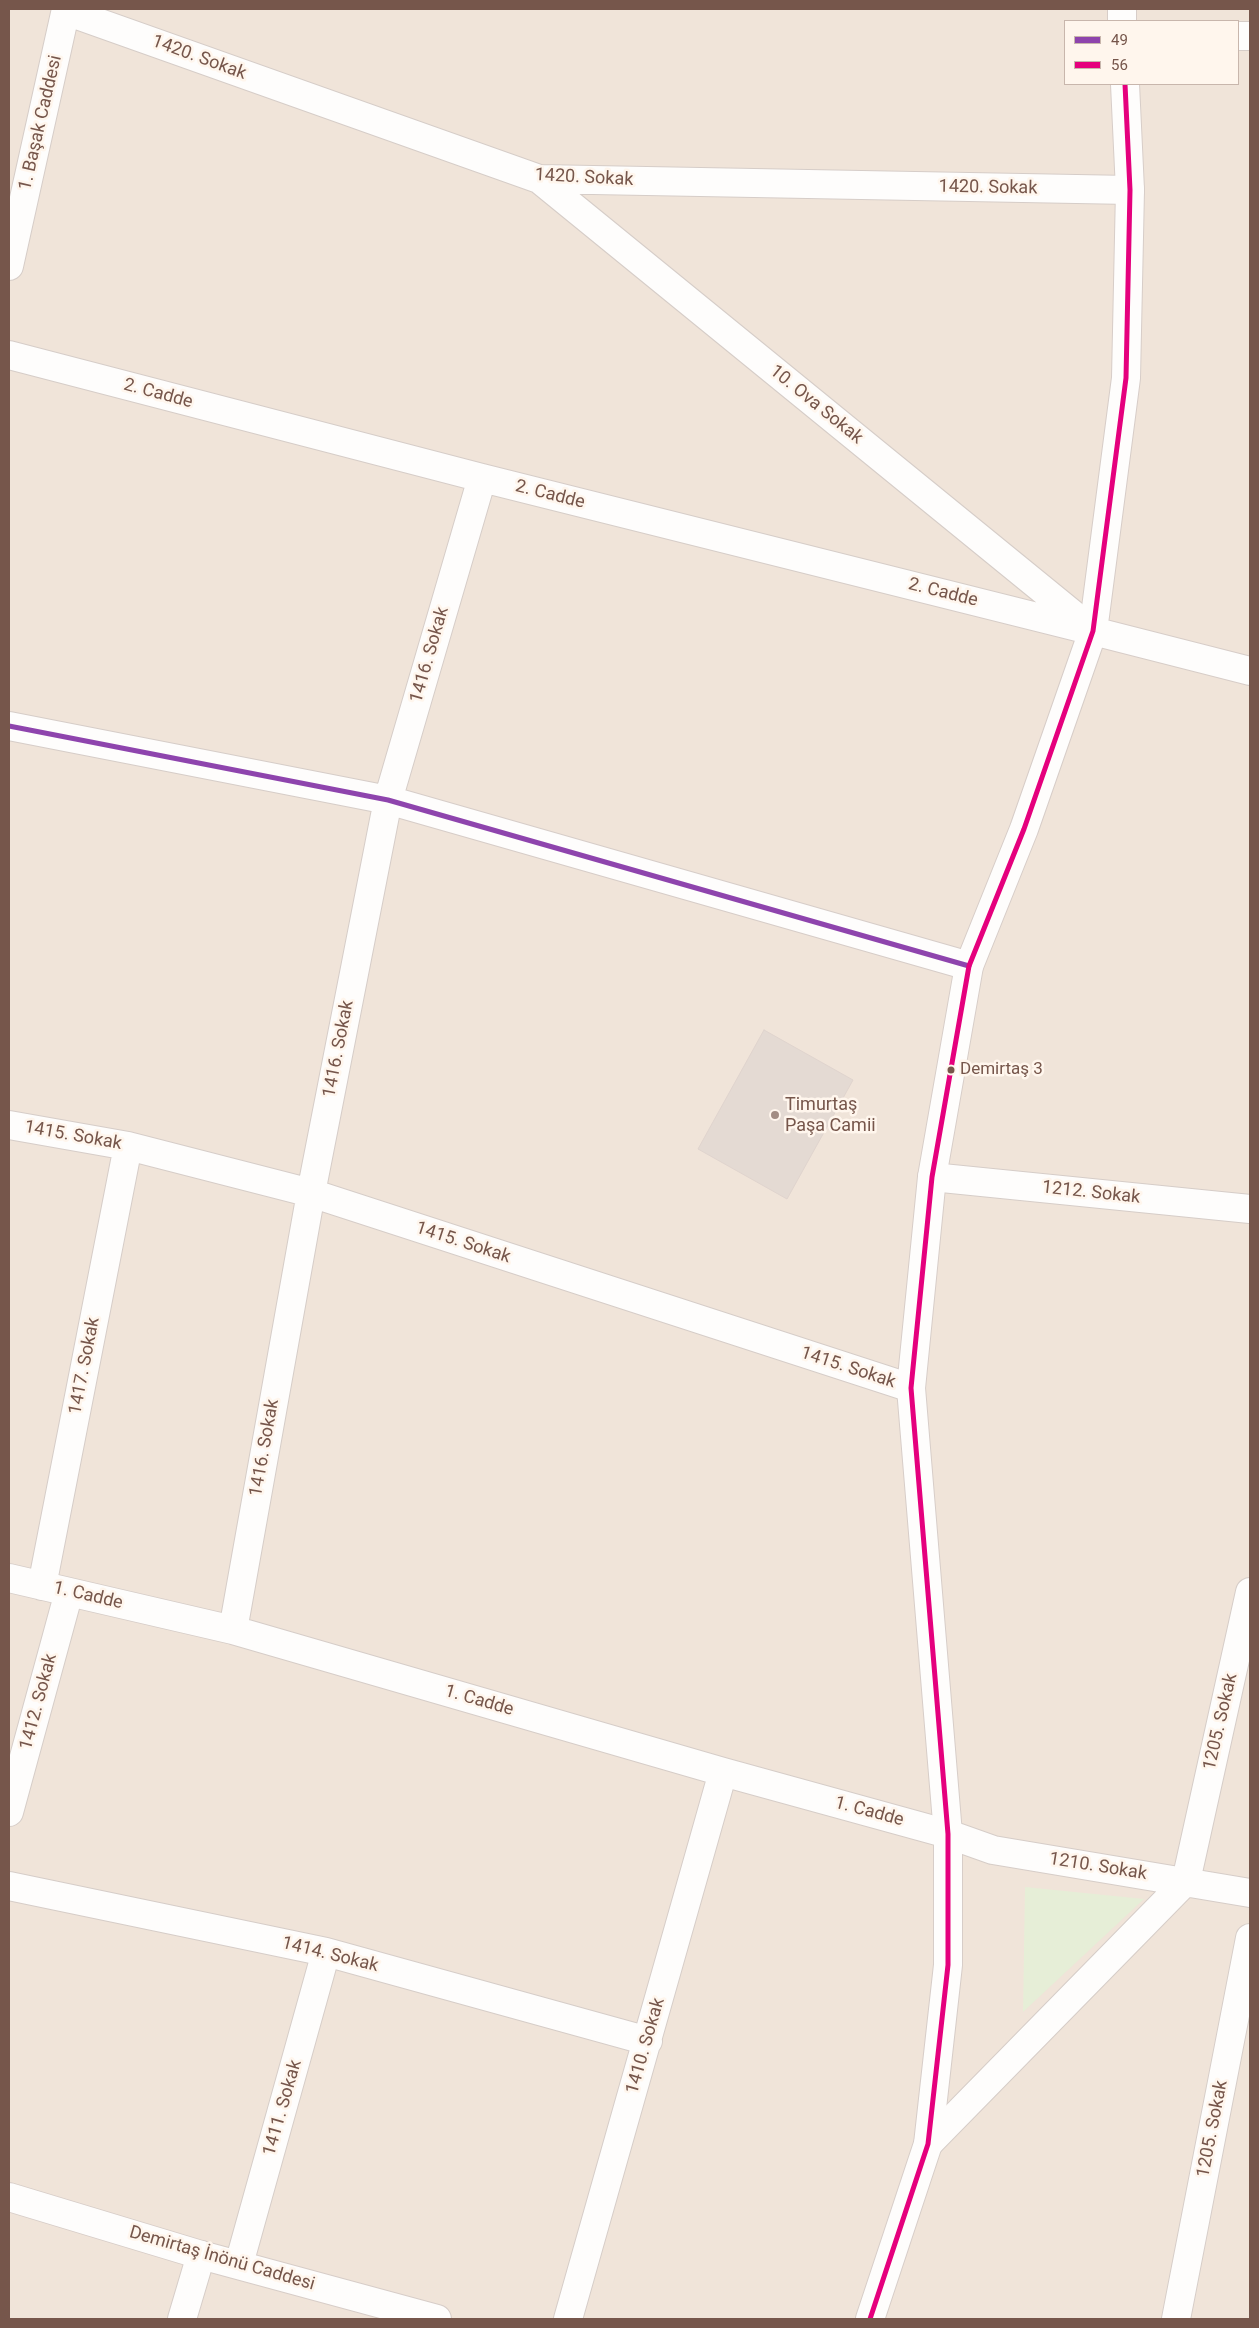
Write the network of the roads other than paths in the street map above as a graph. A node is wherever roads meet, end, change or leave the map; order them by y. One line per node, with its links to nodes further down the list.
1 (66, 10): 3 (street, 1420. Sokak); 5 (street, 1. Başak Caddesi)
2 (1125, 85): 4 (street)
3 (539, 179): 4 (street, 1420. Sokak); 8 (street, 10. Ova Sokak)
4 (1130, 190): 8 (street)
5 (9, 266)
6 (9, 355): 7 (street, 2. Cadde)
7 (482, 478): 8 (street, 2. Cadde); 11 (street, 1416. Sokak)
8 (1094, 630): 9 (street, 2. Cadde); 12 (street)
9 (1250, 671)
10 (9, 726): 11 (street)
11 (388, 800): 12 (street); 16 (street, 1416. Sokak)
12 (969, 966): 15 (street)
13 (9, 1125): 14 (street, 1415. Sokak)
14 (128, 1146): 16 (street, 1415. Sokak); 20 (street, 1417. Sokak)
15 (932, 1177): 17 (street, 1212. Sokak); 18 (street)
16 (310, 1193): 18 (street, 1415. Sokak); 23 (street, 1416. Sokak)
17 (1250, 1209)
18 (911, 1388): 26 (street)
19 (9, 1578): 20 (street, 1. Cadde)
20 (42, 1586): 21 (street, 1. Cadde)
21 (69, 1592): 23 (street, 1. Cadde); 25 (street, 1412. Sokak)
22 (1250, 1592): 27 (street, 1205. Sokak)
23 (233, 1630): 24 (street, 1. Cadde)
24 (723, 1772): 26 (street, 1. Cadde); 32 (street, 1410. Sokak)
25 (9, 1812)
26 (948, 1834): 27 (street, 1210. Sokak); 33 (street)
27 (1186, 1881): 29 (street, 1210. Sokak); 33 (street)
28 (9, 1886): 31 (street, 1414. Sokak)
29 (1250, 1893)
30 (1250, 1938): 41 (street, 1205. Sokak)
31 (326, 1952): 32 (street, 1414. Sokak); 36 (street, 1411. Sokak)
32 (648, 2041): 39 (street, 1410. Sokak)
33 (928, 2144): 40 (street)
34 (9, 2197): 35 (street, Demirtaş İnönü Caddesi)
35 (201, 2255): 36 (street, Demirtaş İnönü Caddesi); 37 (street)
36 (239, 2264): 38 (street, Demirtaş İnönü Caddesi)
37 (182, 2319)
38 (436, 2319)
39 (568, 2319)
40 (870, 2319)
41 (1176, 2319)

